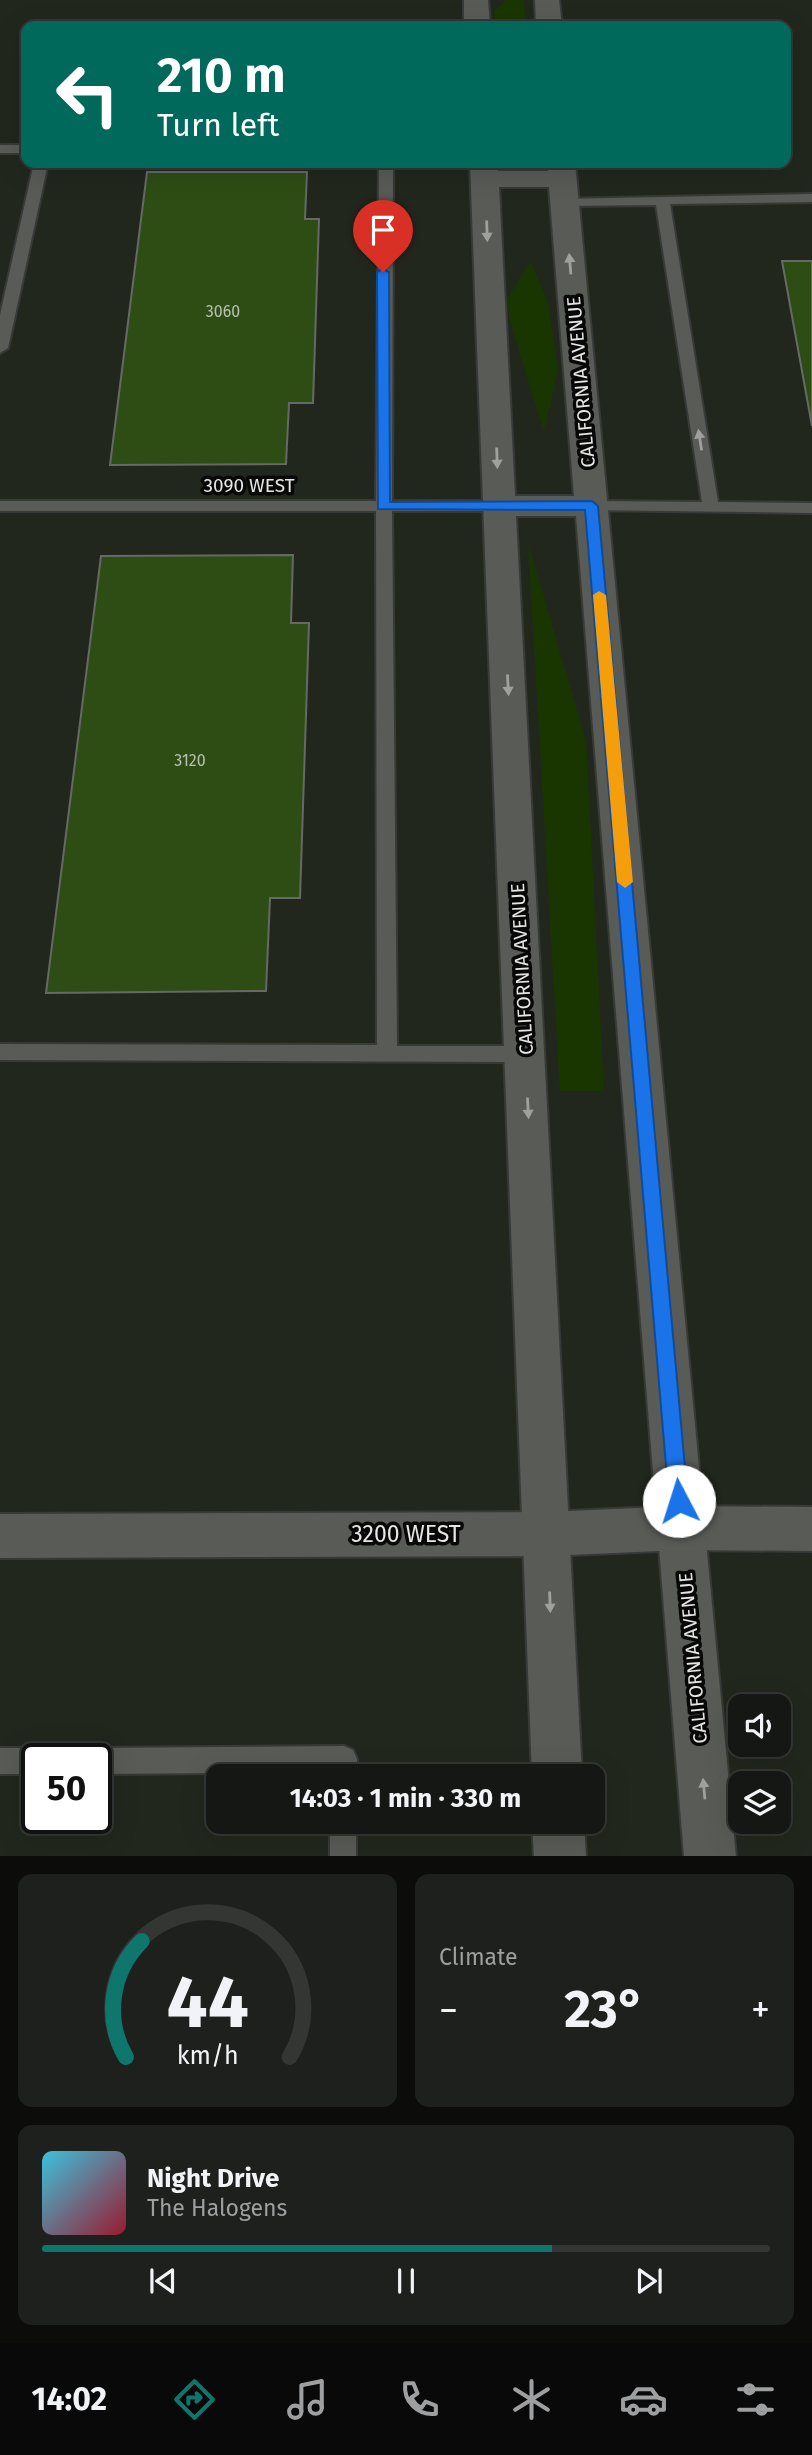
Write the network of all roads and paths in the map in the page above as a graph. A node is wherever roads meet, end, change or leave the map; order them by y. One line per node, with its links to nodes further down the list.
1 (476, 0): 3 (main road)
2 (547, 0): 4 (main road)
3 (477, 21)
4 (549, 21)
5 (0, 149): 6 (lane)
6 (21, 149)
7 (40, 168): 13 (lane)
8 (386, 168): 15 (lane)
9 (484, 171): 10 (main road); 16 (main road, CALIFORNIA AVENUE, one-way to 16)
10 (563, 181): 12 (lane); 17 (main road, CALIFORNIA AVENUE, one-way to 10)
11 (812, 198): 12 (lane)
12 (662, 200): 18 (lane, one-way to 12)
13 (0, 345)
14 (0, 506): 15 (lane, 3090 WEST)
15 (383, 506): 16 (lane, 3090 WEST); 21 (lane)
16 (499, 506): 17 (main road); 22 (main road, CALIFORNIA AVENUE, one-way to 22)
17 (592, 506): 18 (lane); 23 (main road, CALIFORNIA AVENUE)
18 (711, 507): 19 (lane)
19 (812, 508)
20 (0, 1052): 21 (lane)
21 (387, 1054): 22 (lane)
22 (526, 1054): 25 (main road, CALIFORNIA AVENUE, one-way to 25)
23 (681, 1528): 24 (main road, 3200 WEST); 25 (main road, 3200 WEST); 36 (main road, CALIFORNIA AVENUE, one-way to 23)
24 (812, 1529)
25 (547, 1534): 26 (main road, 3200 WEST); 31 (main road, CALIFORNIA AVENUE, one-way to 31)
26 (0, 1536)
27 (0, 1761): 28 (lane)
28 (21, 1761)
29 (112, 1761): 30 (lane)
30 (344, 1764)
31 (556, 1764)
32 (343, 1834): 34 (lane)
33 (559, 1834): 35 (main road)
34 (343, 1856)
35 (560, 1856)
36 (710, 1856)

